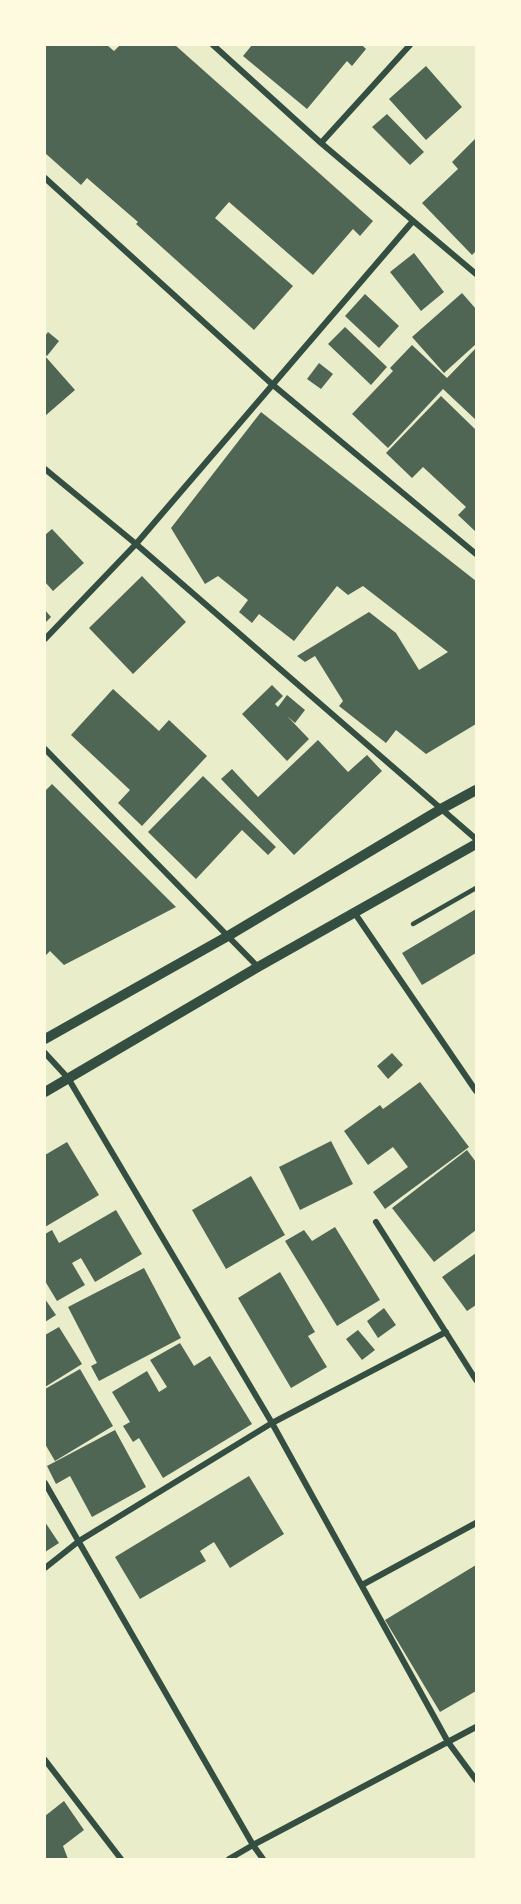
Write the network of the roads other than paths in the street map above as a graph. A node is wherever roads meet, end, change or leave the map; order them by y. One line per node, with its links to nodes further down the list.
1 (213, 45): 3 (street)
2 (410, 45): 3 (street)
3 (321, 143): 5 (street)
4 (45, 178): 7 (street)
5 (412, 221): 6 (street); 7 (street)
6 (476, 274)
7 (273, 385): 9 (street); 10 (street)
8 (45, 469): 9 (street)
9 (136, 544): 11 (street); 14 (street)
10 (476, 554)
11 (45, 639)
12 (45, 749): 20 (street)
13 (476, 790): 14 (street)
14 (441, 809): 15 (street); 20 (street)
15 (476, 839)
16 (476, 844): 18 (street)
17 (476, 888): 19 (lane)
18 (354, 912): 21 (street); 25 (street)
19 (413, 924)
20 (228, 936): 21 (street); 22 (street)
21 (258, 967): 24 (street)
22 (45, 1039)
23 (45, 1053): 24 (street)
24 (68, 1078): 26 (street); 30 (street)
25 (476, 1091)
26 (45, 1092)
27 (376, 1222): 28 (street)
28 (446, 1332): 29 (street); 30 (street)
29 (476, 1380)
30 (272, 1423): 33 (street); 35 (street)
31 (45, 1483): 33 (street)
32 (476, 1523): 35 (street)
33 (79, 1541): 34 (street); 40 (street)
34 (45, 1568)
35 (362, 1585): 37 (street)
36 (476, 1727): 37 (street)
37 (448, 1742): 39 (street); 40 (street)
38 (45, 1760): 41 (street)
39 (476, 1780)
40 (253, 1845): 42 (street); 43 (street)
41 (121, 1859)
42 (229, 1859)
43 (263, 1859)

